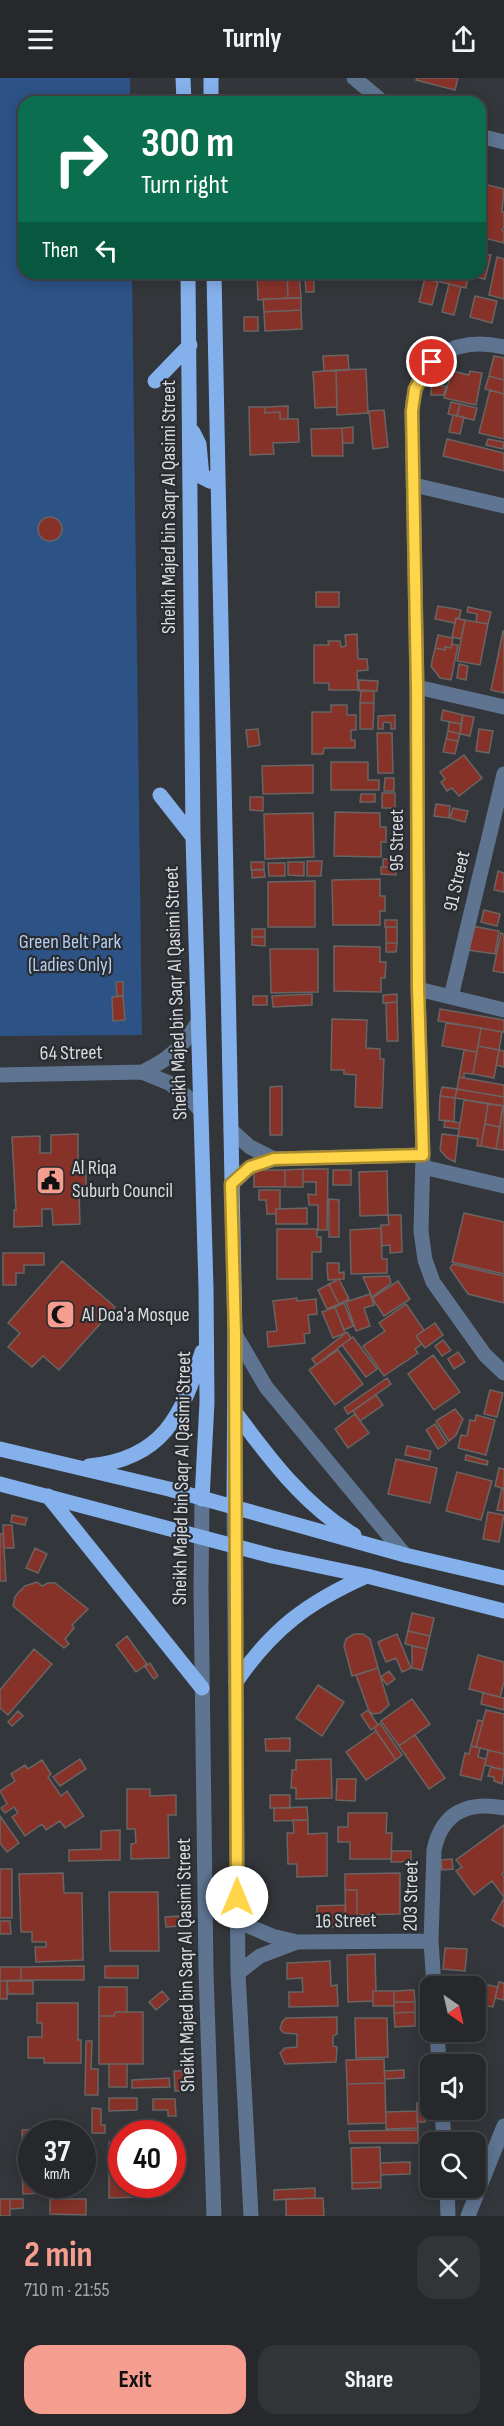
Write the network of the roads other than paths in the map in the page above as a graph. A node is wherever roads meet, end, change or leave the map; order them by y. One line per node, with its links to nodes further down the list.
1 (183, 78): 4 (main road)
2 (211, 78): 5 (main road)
3 (354, 78): 6 (street)
4 (183, 96)
5 (211, 96)
6 (376, 96)
7 (486, 138): 8 (street)
8 (504, 142)
9 (188, 279): 11 (main road, Sheikh Majed bin Saqr Al Qasimi Street)
10 (214, 279): 15 (main road)
11 (190, 345): 13 (main road); 14 (main road, Sheikh Majed bin Saqr Al Qasimi Street)
12 (504, 347): 16 (street, 95 Street)
13 (155, 381)
14 (188, 428): 15 (main road); 22 (main road, Sheikh Majed bin Saqr Al Qasimi Street)
15 (218, 474): 30 (main road)
16 (414, 485): 17 (street); 18 (street, 95 Street)
17 (504, 506)
18 (417, 687): 19 (street); 23 (street, 95 Street)
19 (504, 707)
20 (504, 774): 24 (street, 91 Street)
21 (160, 795): 22 (main road)
22 (193, 837): 26 (main road, Sheikh Majed bin Saqr Al Qasimi Street)
23 (418, 988): 24 (street); 32 (street, 95 Street)
24 (451, 997): 25 (street)
25 (504, 1010)
26 (198, 1022): 27 (street, 64 Street); 29 (main road, Sheikh Majed bin Saqr Al Qasimi Street)
27 (142, 1072): 28 (street, 64 Street); 29 (street, 64 Street)
28 (0, 1075)
29 (200, 1110): 36 (main road, Sheikh Majed bin Saqr Al Qasimi Street)
30 (231, 1130): 31 (street); 33 (main road)
31 (274, 1159): 32 (street); 33 (street)
32 (423, 1161): 34 (street); 37 (street, 95 Street)
33 (231, 1184): 35 (main road)
34 (504, 1186)
35 (235, 1334): 38 (main road); 48 (street)
36 (205, 1341): 40 (main road); 43 (main road, Sheikh Majed bin Saqr Al Qasimi Street)
37 (504, 1373)
38 (235, 1412): 44 (main road); 46 (main road)
39 (0, 1449): 40 (main road)
40 (75, 1467): 43 (main road)
41 (0, 1484): 42 (main road)
42 (48, 1496): 45 (main road); 53 (main road)
43 (202, 1499): 44 (main road); 45 (street, Sheikh Majed bin Saqr Al Qasimi Street)
44 (234, 1508): 46 (main road); 47 (street)
45 (201, 1537): 47 (main road); 53 (street, Sheikh Majed bin Saqr Al Qasimi Street)
46 (370, 1545): 48 (main road)
47 (234, 1546): 49 (main road); 52 (street)
48 (405, 1555): 50 (main road)
49 (367, 1576): 51 (main road); 52 (main road)
50 (504, 1578)
51 (504, 1611)
52 (236, 1682): 55 (street)
53 (202, 1688): 63 (street, Sheikh Majed bin Saqr Al Qasimi Street)
54 (504, 1808): 56 (street, 203 Street)
55 (237, 1921): 57 (street, 16 Street); 58 (street)
56 (431, 1941): 57 (street, 16 Street); 59 (street, 203 Street)
57 (297, 1942): 58 (street, 16 Street)
58 (238, 1973): 64 (street)
59 (433, 1976)
60 (504, 2126): 61 (street)
61 (497, 2163): 66 (street)
62 (447, 2198): 65 (street)
63 (214, 2216)
64 (251, 2216)
65 (448, 2216)
66 (468, 2216)

